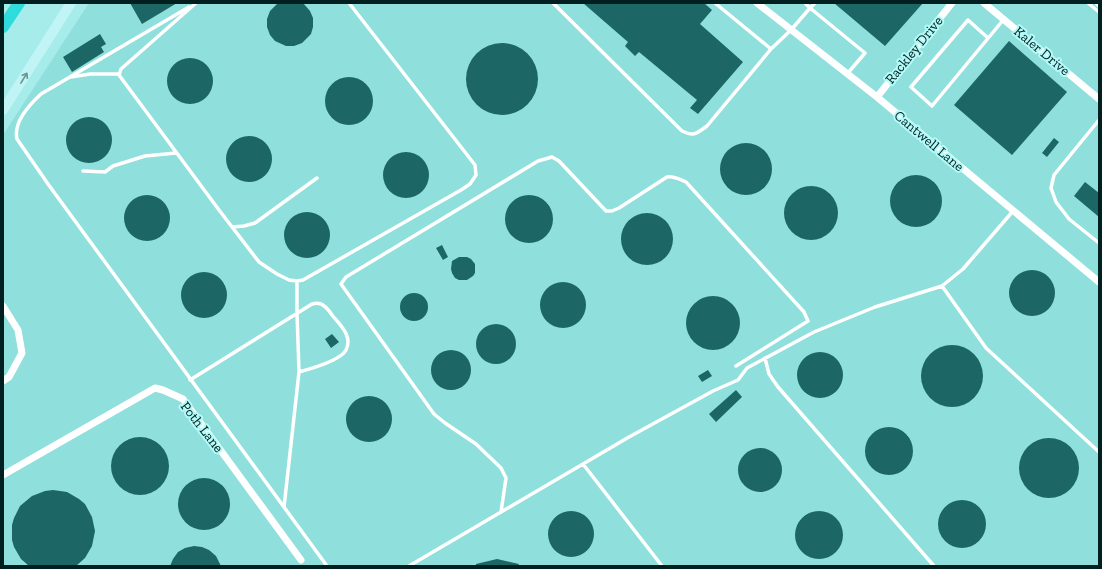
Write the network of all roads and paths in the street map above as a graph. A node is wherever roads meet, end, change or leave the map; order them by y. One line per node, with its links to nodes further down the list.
1 (19, 3): 18 (highway)
2 (71, 3): 27 (main road, one-way to 2)
3 (196, 3): 22 (lane); 24 (lane)
4 (349, 3): 35 (lane)
5 (553, 3): 21 (lane)
6 (715, 3): 21 (lane)
7 (757, 3): 19 (street, Cantwell Lane)
8 (805, 3): 15 (lane)
9 (815, 3): 15 (lane)
10 (952, 3): 25 (street, Rackley Drive)
11 (984, 3): 17 (street, Kaler Drive)
12 (1088, 3): 16 (lane)
13 (1096, 3): 14 (lane)
14 (1099, 6)
15 (810, 8): 19 (lane); 23 (lane)
16 (1099, 12)
17 (1004, 19): 20 (lane); 26 (street, Kaler Drive)
18 (3, 27)
19 (791, 30): 21 (lane); 23 (street, Cantwell Lane)
20 (988, 38): 20 (lane)
21 (771, 49)
22 (119, 74): 24 (lane); 29 (lane)
23 (847, 74): 25 (street, Cantwell Lane)
24 (68, 78): 43 (lane)
25 (877, 97): 32 (street, Cantwell Lane)
26 (1099, 99)
27 (3, 110)
28 (1099, 120): 34 (lane)
29 (176, 153): 30 (lane); 33 (lane)
30 (83, 170)
31 (317, 178): 33 (lane)
32 (1013, 210): 36 (street, Cantwell Lane); 37 (lane)
33 (232, 227): 35 (lane)
34 (1099, 243)
35 (297, 281): 39 (lane)
36 (1099, 282)
37 (942, 286): 40 (lane); 45 (lane)
38 (3, 306): 44 (street)
39 (297, 313): 42 (lane); 42 (lane); 43 (lane)
40 (765, 358): 46 (lane); 54 (lane)
41 (736, 366): 49 (lane)
42 (299, 372): 48 (lane)
43 (190, 380): 48 (lane)
44 (3, 381)
45 (1099, 452)
46 (583, 464): 49 (lane); 53 (lane)
47 (3, 475): 50 (street, Poth Lane)
48 (284, 508): 51 (lane)
49 (501, 512): 52 (lane)
50 (300, 560)
51 (327, 566)
52 (409, 566)
53 (662, 566)
54 (934, 566)

